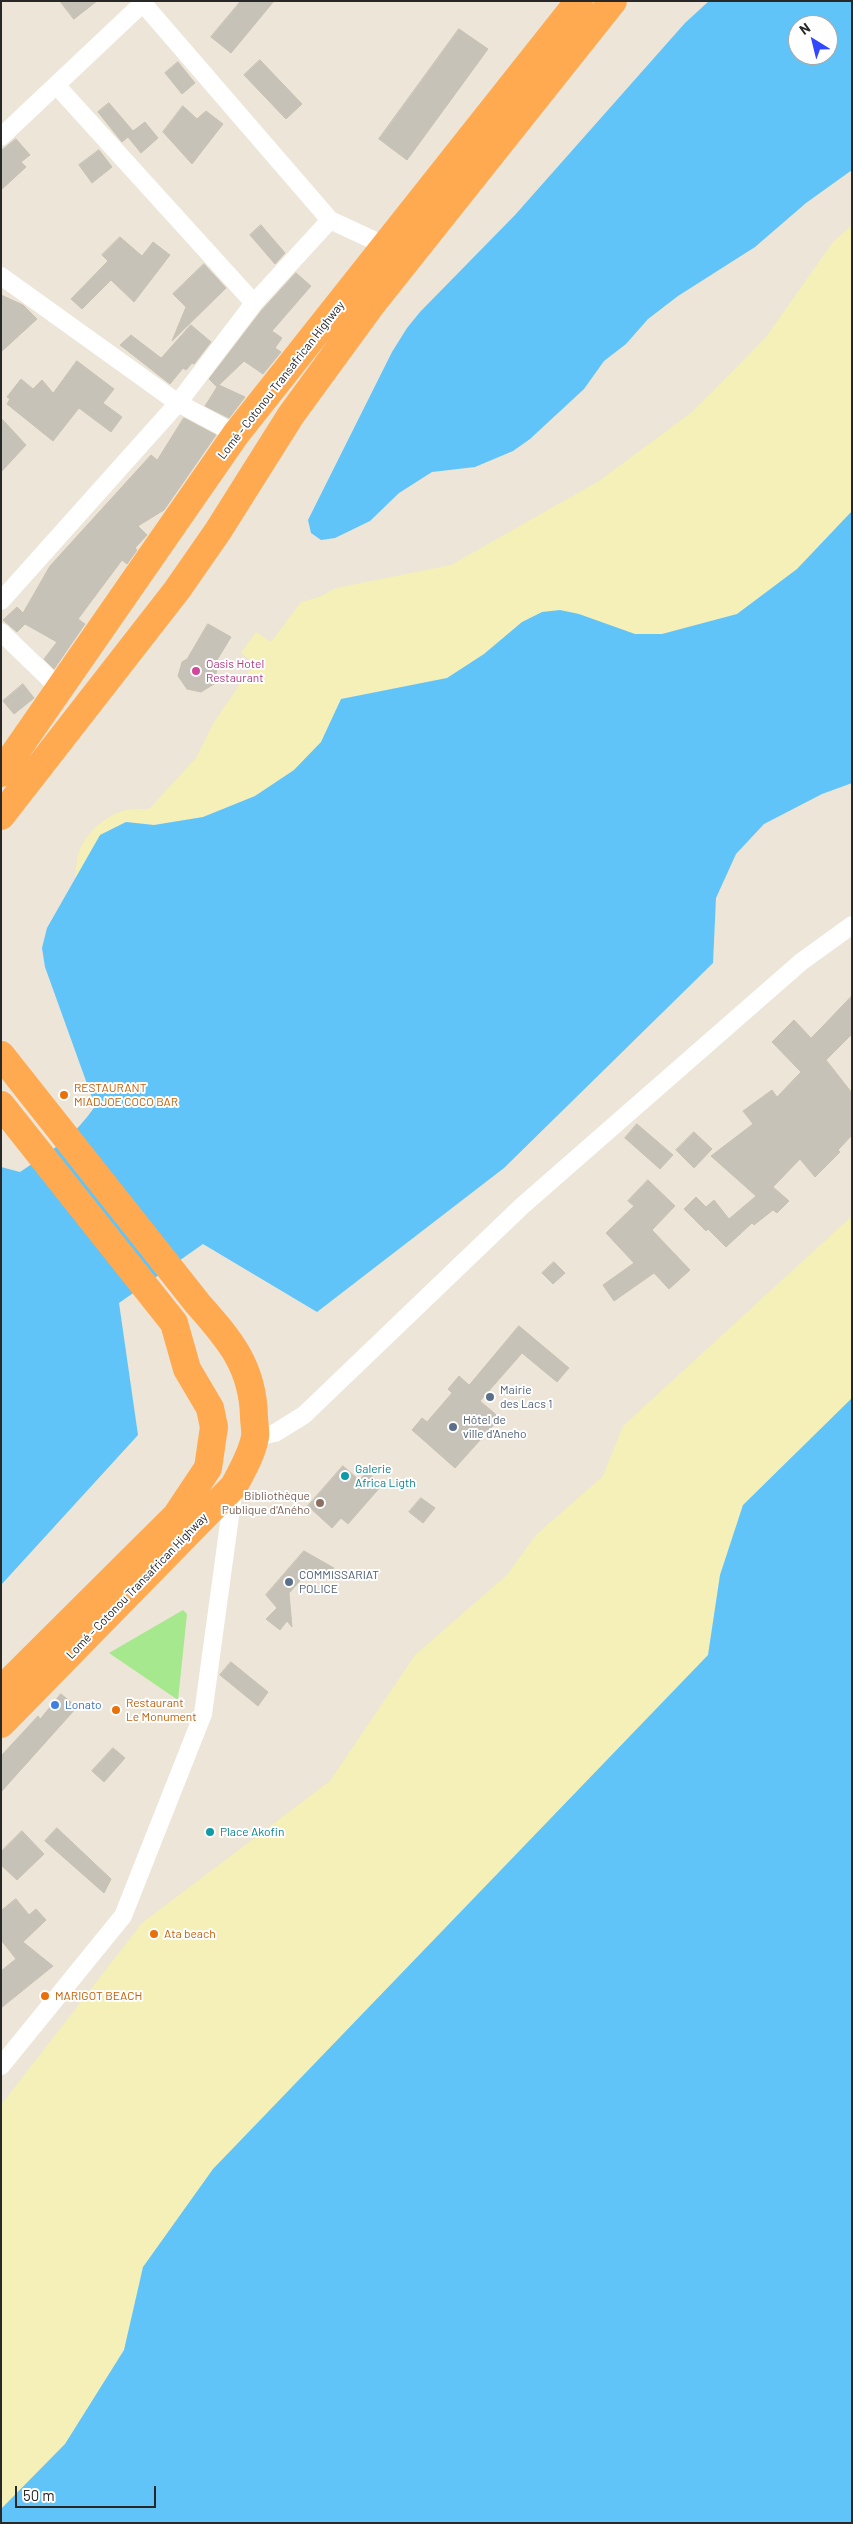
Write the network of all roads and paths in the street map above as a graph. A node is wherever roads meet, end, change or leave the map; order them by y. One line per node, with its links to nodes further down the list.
1 (579, 1): 7 (highway, Lomé - Cotonou Transafrican Highway)
2 (613, 1): 7 (highway)
3 (142, 2): 4 (street); 6 (street)
4 (57, 86): 5 (street); 9 (street)
5 (1, 136)
6 (330, 220): 7 (street); 9 (street)
7 (396, 254): 11 (highway, Lomé - Cotonou Transafrican Highway); 16 (highway)
8 (1, 276): 10 (street)
9 (254, 303): 10 (street)
10 (178, 403): 11 (street); 12 (street)
11 (236, 434): 14 (highway, Lomé - Cotonou Transafrican Highway)
12 (1, 601)
13 (1, 632): 14 (street)
14 (59, 688): 15 (highway, Lomé - Cotonou Transafrican Highway)
15 (1, 773)
16 (1, 816)
17 (852, 925): 20 (street)
18 (1, 1055): 20 (highway, Lomé - Cotonou Transafrican Highway)
19 (3, 1108): 22 (highway, Lomé - Cotonou Transafrican Highway)
20 (255, 1436): 21 (highway, Lomé - Cotonou Transafrican Highway)
21 (234, 1486): 23 (highway, Lomé - Cotonou Transafrican Highway); 24 (street)
22 (1, 1690)
23 (1, 1724)
24 (1, 2066)

